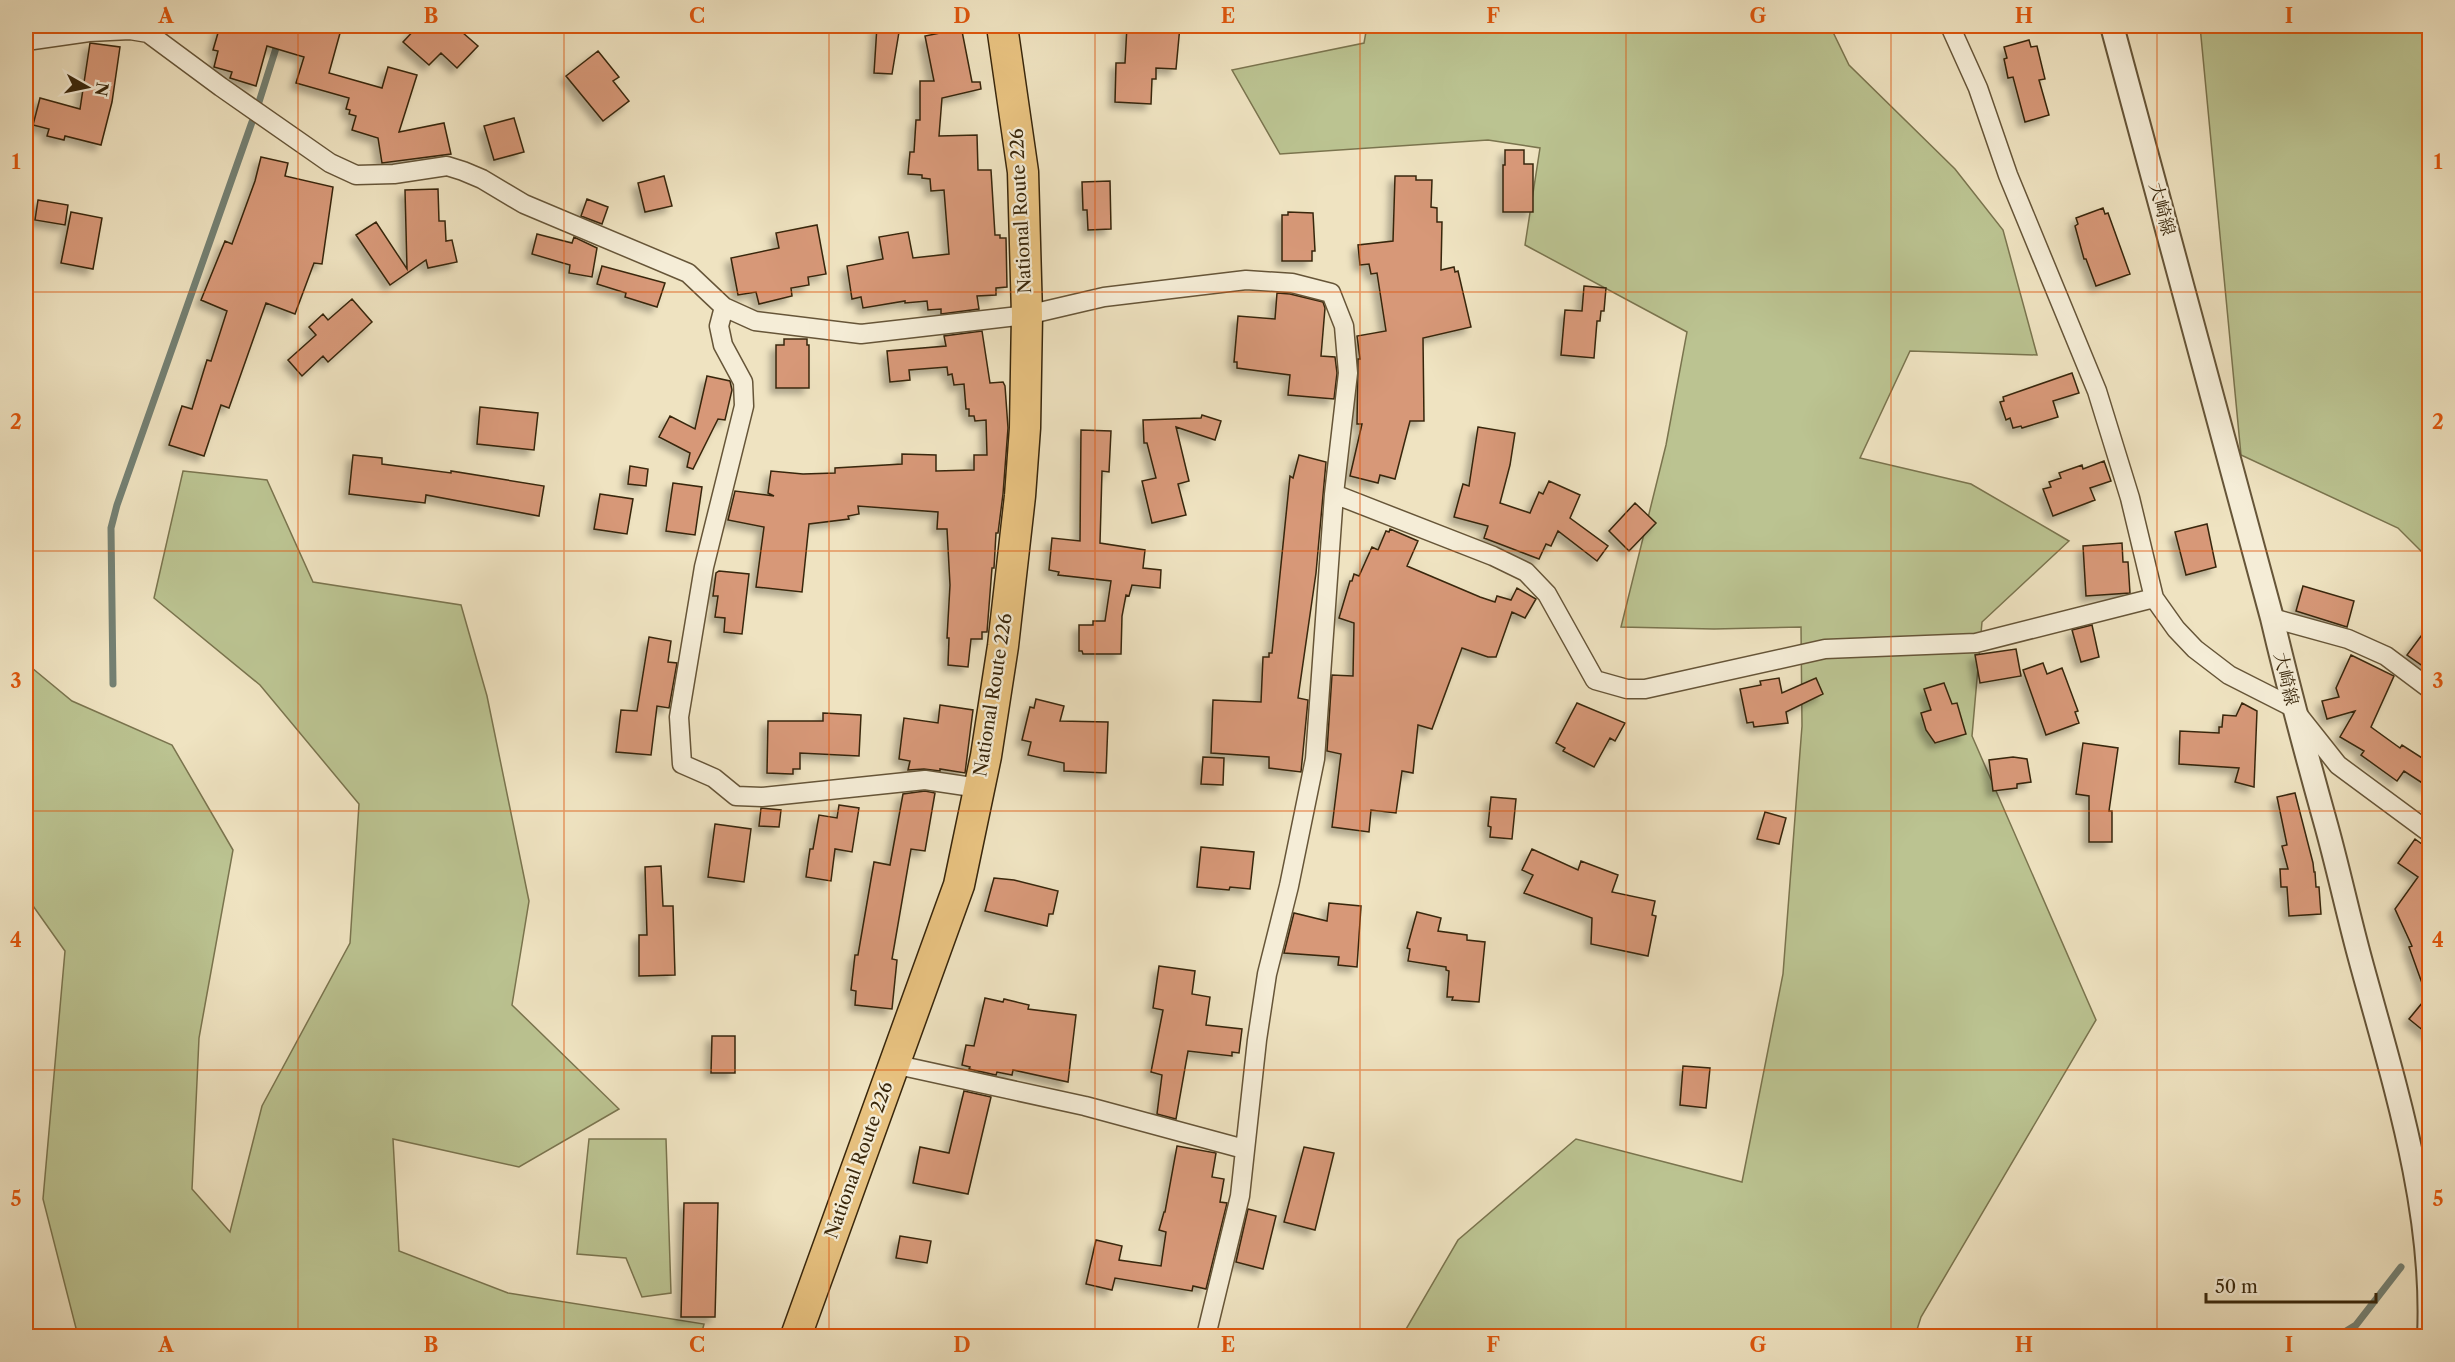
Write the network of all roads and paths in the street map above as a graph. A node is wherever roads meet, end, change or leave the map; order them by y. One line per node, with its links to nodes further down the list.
1 (1002, 26): 6 (highway, National Route 226)
2 (1950, 26): 8 (street)
3 (2112, 26): 9 (street, 大崎線)
4 (26, 41): 5 (street)
5 (724, 307): 6 (street); 12 (street)
6 (1027, 315): 7 (street); 12 (highway, National Route 226)
7 (1334, 494): 8 (street); 15 (street)
8 (2154, 598): 11 (street)
9 (2272, 618): 10 (street); 11 (street, 大崎線)
10 (2430, 689)
11 (2292, 707): 13 (street); 18 (street, 大崎線)
12 (979, 788): 14 (highway, National Route 226)
13 (2430, 833)
14 (893, 1064): 15 (street); 16 (highway, National Route 226)
15 (1244, 1149): 17 (street)
16 (796, 1336)
17 (1206, 1336)
18 (2429, 1336)

